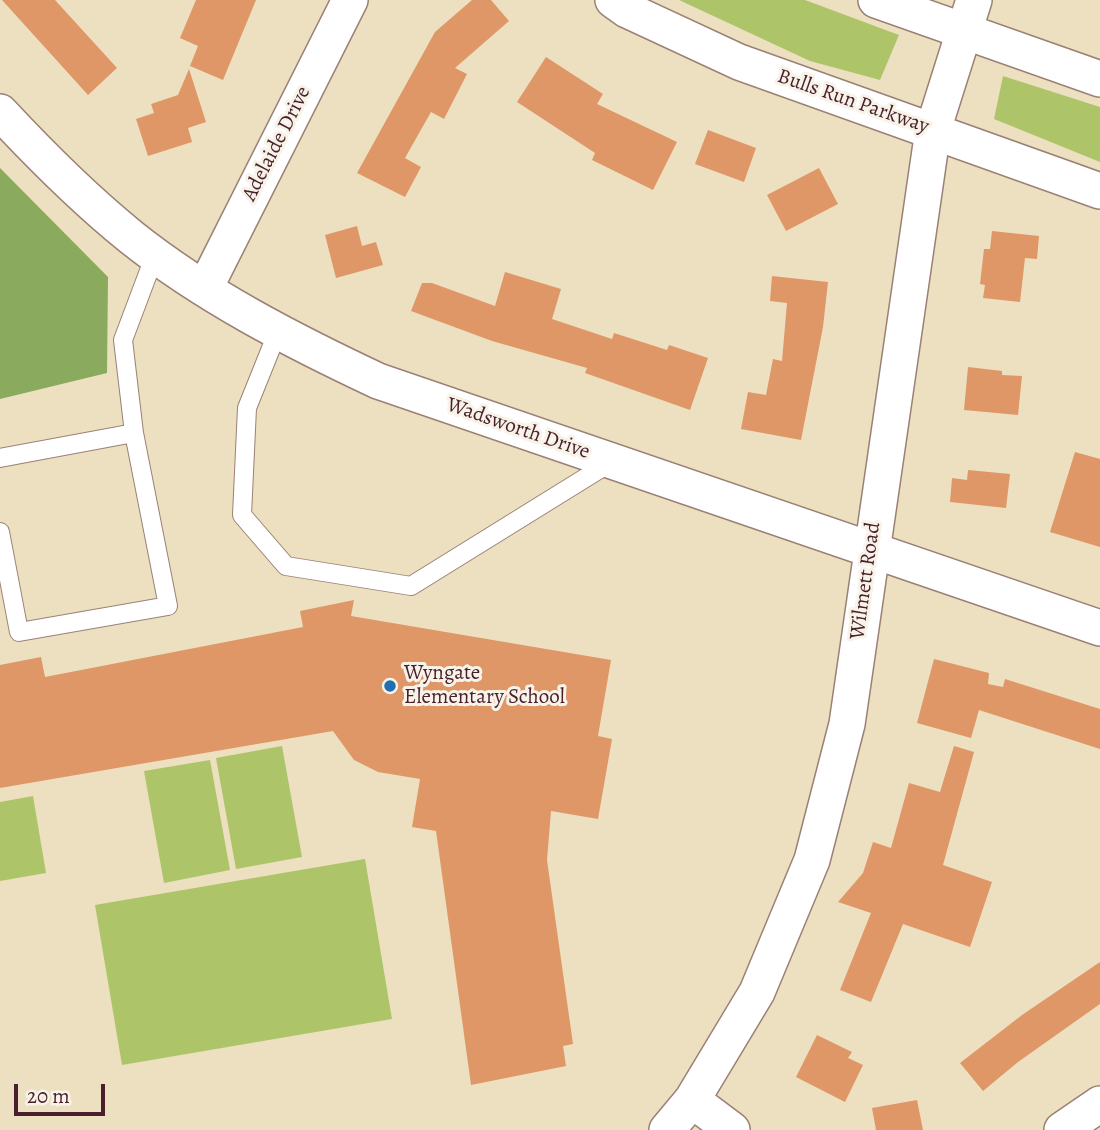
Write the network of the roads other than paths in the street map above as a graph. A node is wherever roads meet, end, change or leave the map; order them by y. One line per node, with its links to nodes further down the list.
1 (349, 0): 10 (street, Adelaide Drive)
2 (613, 0): 7 (street, Bulls Run Parkway)
3 (876, 0): 4 (street)
4 (969, 15): 5 (street); 7 (street, Wilmett Road)
5 (1100, 79)
6 (0, 112): 9 (street, Wadsworth Drive)
7 (933, 130): 8 (street, Bulls Run Parkway); 16 (street, Wilmett Road)
8 (1100, 191)
9 (155, 255): 10 (street, Wadsworth Drive); 12 (lane)
10 (205, 288): 11 (street, Wadsworth Drive)
11 (278, 331): 14 (street, Wadsworth Drive); 14 (lane)
12 (134, 433): 13 (lane); 15 (lane)
13 (0, 458)
14 (612, 461): 16 (street, Wadsworth Drive)
15 (0, 532)
16 (870, 550): 17 (street, Wadsworth Drive); 18 (street, Wilmett Road)
17 (1100, 628)
18 (692, 1101): 20 (street, Wilmett Road); 21 (street)
19 (1100, 1104): 22 (street)
20 (667, 1130)
21 (732, 1130)
22 (1062, 1130)

